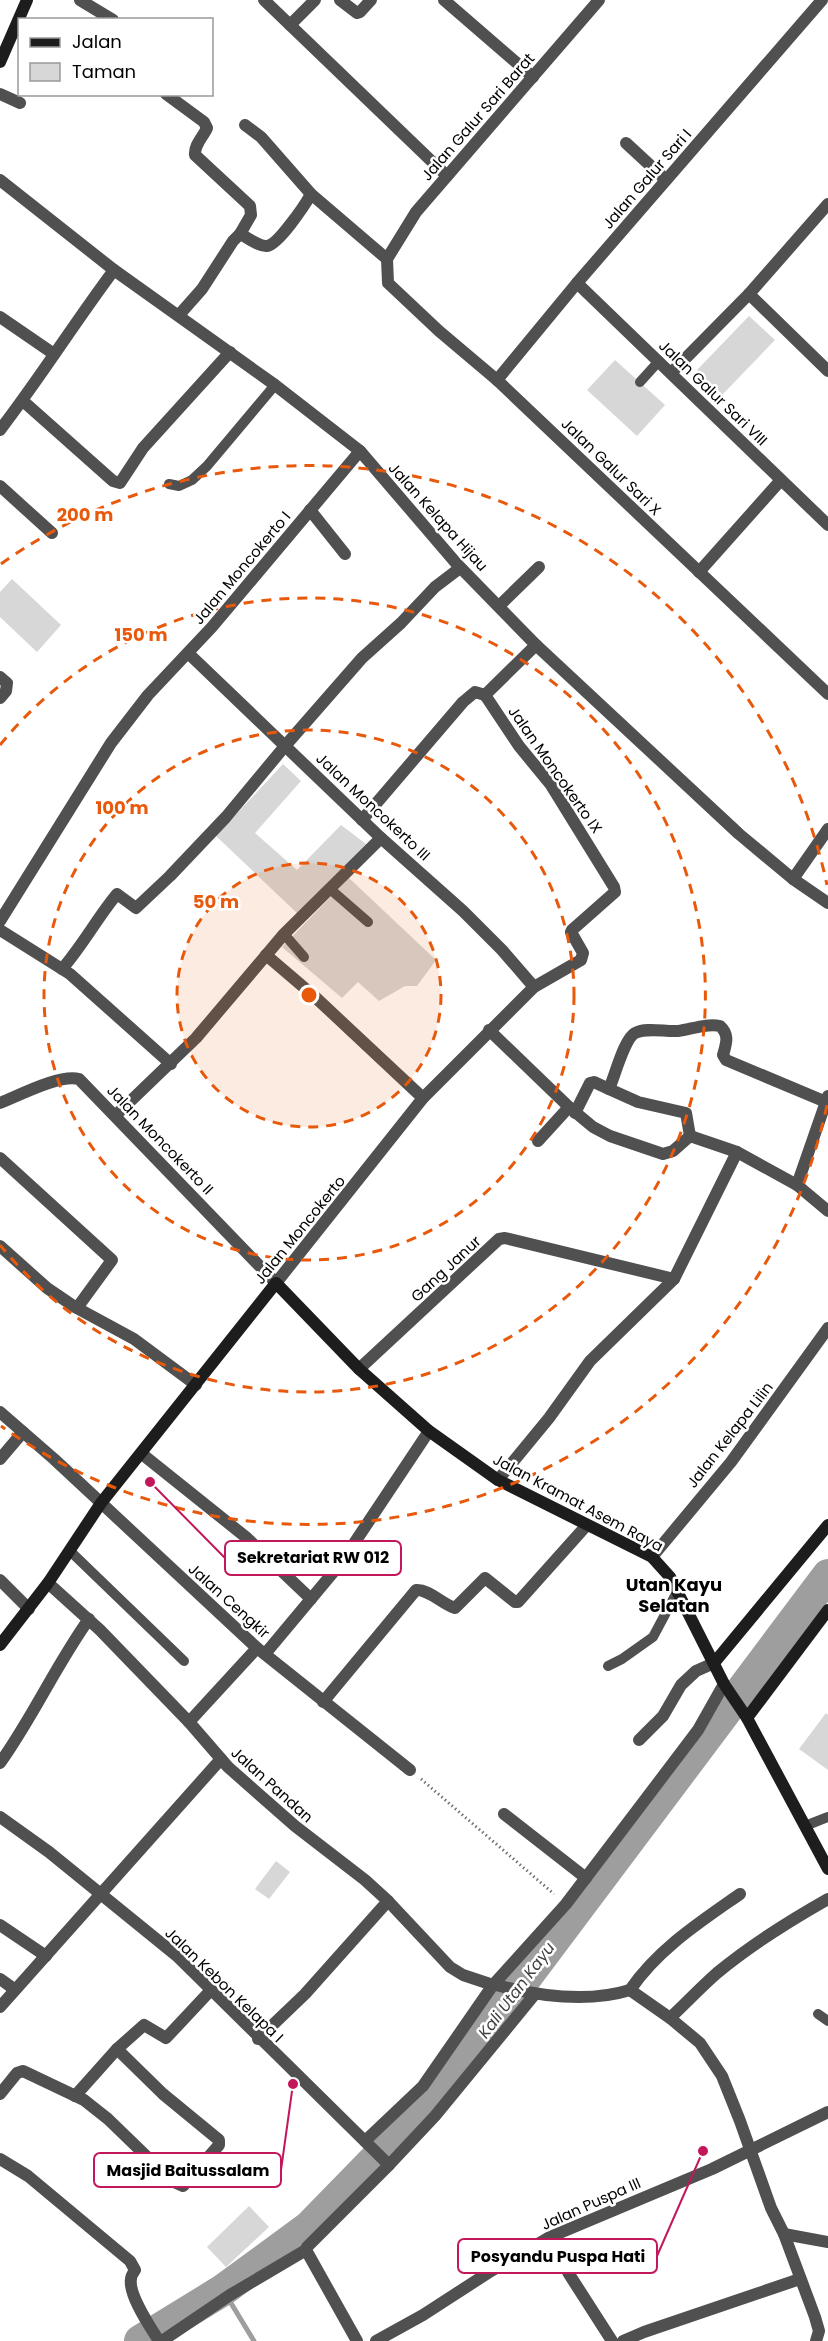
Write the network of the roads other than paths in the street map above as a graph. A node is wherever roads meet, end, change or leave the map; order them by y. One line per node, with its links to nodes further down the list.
1 (27, 0): 10 (street)
2 (80, 0): 11 (street)
3 (264, 0): 13 (street)
4 (315, 0): 13 (street)
5 (340, 0): 6 (street)
6 (371, 0)
7 (444, 0): 15 (street)
8 (599, 0): 15 (street, Jalan Galur Sari Barat)
9 (822, 0): 23 (street, Jalan Galur Sari I)
10 (19, 18)
11 (109, 18)
12 (18, 21): 14 (street)
13 (290, 25): 21 (street)
14 (0, 62)
15 (533, 77): 21 (street, Jalan Galur Sari Barat)
16 (0, 94): 18 (street)
17 (169, 96): 26 (street)
18 (20, 103)
19 (245, 125): 24 (street)
20 (626, 143): 23 (street)
21 (447, 176): 27 (street, Jalan Galur Sari Barat)
22 (0, 180): 28 (street, Jalan Kelapa Hijau)
23 (666, 180): 29 (street, Jalan Galur Sari I)
24 (311, 194): 26 (street); 27 (street)
25 (826, 210): 30 (street)
26 (240, 234): 31 (street)
27 (387, 259): 38 (street, Jalan Galur Sari X)
28 (114, 270): 31 (street, Jalan Kelapa Hijau); 34 (street)
29 (577, 284): 35 (street, Jalan Galur Sari VIII); 38 (street, Jalan Galur Sari I)
30 (749, 294): 36 (street); 37 (street)
31 (178, 315): 33 (street, Jalan Kelapa Hijau)
32 (0, 317): 34 (street)
33 (230, 352): 40 (street, Jalan Kelapa Hijau); 41 (street)
34 (54, 354): 41 (street)
35 (659, 361): 37 (street, Jalan Galur Sari VIII); 39 (lane)
36 (828, 371)
37 (671, 373): 44 (street, Jalan Galur Sari VIII)
38 (497, 380): 53 (street, Jalan Galur Sari X)
39 (640, 382)
40 (275, 385): 43 (street, Jalan Kelapa Hijau); 45 (lane)
41 (23, 401): 42 (street)
42 (0, 430)
43 (360, 451): 47 (street, Jalan Moncokerto I); 52 (street, Jalan Kelapa Hijau)
44 (781, 480): 48 (street, Jalan Galur Sari VIII); 53 (street)
45 (169, 484)
46 (0, 486): 49 (street)
47 (310, 510): 50 (street); 56 (street, Jalan Moncokerto I)
48 (828, 525)
49 (52, 533)
50 (345, 554)
51 (539, 567): 54 (street)
52 (460, 568): 54 (street, Jalan Kelapa Hijau); 61 (street)
53 (699, 572): 59 (street, Jalan Galur Sari X)
54 (499, 606): 55 (street, Jalan Kelapa Hijau)
55 (536, 645): 58 (street); 65 (street, Jalan Kelapa Hijau)
56 (188, 653): 61 (street, Jalan Moncokerto III); 68 (street, Jalan Moncokerto I)
57 (0, 677): 60 (street)
58 (485, 694): 62 (street); 75 (street, Jalan Moncokerto IX)
59 (828, 694)
60 (0, 698)
61 (285, 746): 62 (street, Jalan Moncokerto III); 74 (street)
62 (362, 820): 64 (street, Jalan Moncokerto III)
63 (828, 829): 65 (street)
64 (381, 838): 66 (street); 75 (street, Jalan Moncokerto III)
65 (791, 877): 67 (street, Jalan Kelapa Hijau)
66 (330, 889): 69 (lane); 71 (street)
67 (828, 903)
68 (0, 921)
69 (368, 922)
70 (0, 930): 74 (street)
71 (284, 934): 72 (street); 73 (lane)
72 (266, 955): 77 (street); 79 (street)
73 (304, 957)
74 (62, 969): 77 (street)
75 (534, 987): 76 (street, Jalan Moncokerto)
76 (489, 1030): 79 (street, Jalan Moncokerto); 82 (street)
77 (171, 1064): 83 (street)
78 (609, 1089): 80 (street); 82 (street); 84 (street)
79 (423, 1098): 92 (street, Jalan Moncokerto)
80 (827, 1100): 88 (street)
81 (0, 1103): 83 (street, Jalan Moncokerto II)
82 (572, 1110): 84 (street); 85 (street)
83 (116, 1115): 92 (street, Jalan Moncokerto II)
84 (690, 1136): 86 (street)
85 (538, 1141)
86 (737, 1152): 88 (street); 91 (street)
87 (0, 1158): 93 (street)
88 (797, 1185): 89 (street)
89 (828, 1211)
90 (0, 1246): 93 (street)
91 (674, 1279): 95 (street, Gang Janur); 102 (street)
92 (276, 1283): 95 (street, Jalan Kramat Asem Raya); 96 (street, Jalan Moncokerto)
93 (77, 1308): 96 (street)
94 (828, 1328): 107 (street, Jalan Kelapa Lilin)
95 (359, 1369): 98 (street, Jalan Kramat Asem Raya)
96 (196, 1385): 100 (street, Jalan Moncokerto)
97 (0, 1412): 99 (street, Jalan Cengkir)
98 (429, 1431): 102 (street, Jalan Kramat Asem Raya); 111 (street, Jalan Cengkir)
99 (20, 1436): 101 (street); 103 (street, Jalan Cengkir)
100 (142, 1454): 103 (street, Jalan Moncokerto); 111 (street)
101 (0, 1459)
102 (498, 1480): 105 (street, Jalan Kramat Asem Raya)
103 (101, 1503): 106 (street); 116 (street, Jalan Cengkir)
104 (828, 1525): 118 (street)
105 (586, 1526): 107 (street, Jalan Kramat Asem Raya); 121 (street)
106 (69, 1551): 109 (street); 117 (lane)
107 (652, 1557): 110 (street, Jalan Kramat Asem Raya)
108 (0, 1580): 112 (street)
109 (48, 1583): 112 (street); 114 (street, Jalan Pandan)
110 (677, 1592): 118 (street, Jalan Kramat Asem Raya); 119 (lane)
111 (311, 1599): 116 (street, Jalan Cengkir)
112 (28, 1609): 115 (street)
113 (828, 1610): 122 (street)
114 (89, 1619): 123 (street, Jalan Pandan); 126 (street)
115 (0, 1645)
116 (261, 1651): 121 (street); 123 (street)
117 (184, 1661)
118 (714, 1663): 120 (street, Jalan Kramat Asem Raya); 124 (street)
119 (608, 1666)
120 (726, 1686): 122 (street, Jalan Kramat Asem Raya); 133 (street)
121 (323, 1702): 127 (street)
122 (743, 1714): 131 (street, Jalan Kramat Asem Raya)
123 (189, 1722): 125 (street, Jalan Pandan)
124 (639, 1740)
125 (221, 1759): 135 (street); 137 (street, Jalan Pandan)
126 (0, 1763)
127 (410, 1770)
128 (504, 1814): 133 (street)
129 (0, 1816): 135 (street, Jalan Kebon Kelapa I)
130 (828, 1817): 131 (lane)
131 (805, 1826): 132 (street, Jalan Kramat Asem Raya)
132 (828, 1869)
133 (586, 1878): 141 (street)
134 (740, 1894): 144 (street)
135 (100, 1895): 139 (street); 143 (street, Jalan Kebon Kelapa I)
136 (828, 1899): 148 (street)
137 (388, 1900): 141 (street, Jalan Pandan); 150 (street)
138 (0, 1925): 139 (street)
139 (46, 1956): 142 (street)
140 (0, 1979): 142 (street)
141 (495, 1985): 145 (street, Jalan Pandan); 155 (street)
142 (14, 1989): 146 (street)
143 (211, 1990): 150 (street, Jalan Kebon Kelapa I); 151 (street)
144 (630, 1990): 145 (street, Jalan Pandan); 148 (street)
145 (532, 1994): 158 (street)
146 (0, 2007)
147 (818, 2014): 149 (lane)
148 (670, 2018): 156 (street)
149 (828, 2021)
150 (258, 2039): 155 (street, Jalan Kebon Kelapa I)
151 (117, 2049): 153 (street); 153 (street)
152 (0, 2094): 153 (street)
153 (75, 2096)
154 (828, 2112): 156 (street, Jalan Puspa III)
155 (367, 2143): 158 (street, Jalan Kebon Kelapa I)
156 (751, 2151): 159 (street); 160 (street, Jalan Puspa III)
157 (0, 2159): 164 (street)
158 (385, 2162): 162 (street)
159 (784, 2234): 161 (street); 163 (street)
160 (550, 2237): 166 (street, Jalan Puspa III); 167 (street)
161 (828, 2242)
162 (306, 2250): 164 (street); 165 (street)
163 (800, 2279): 168 (street); 169 (street)
164 (160, 2340)
165 (357, 2341)
166 (376, 2341)
167 (612, 2341)
168 (623, 2341)
169 (816, 2341)

